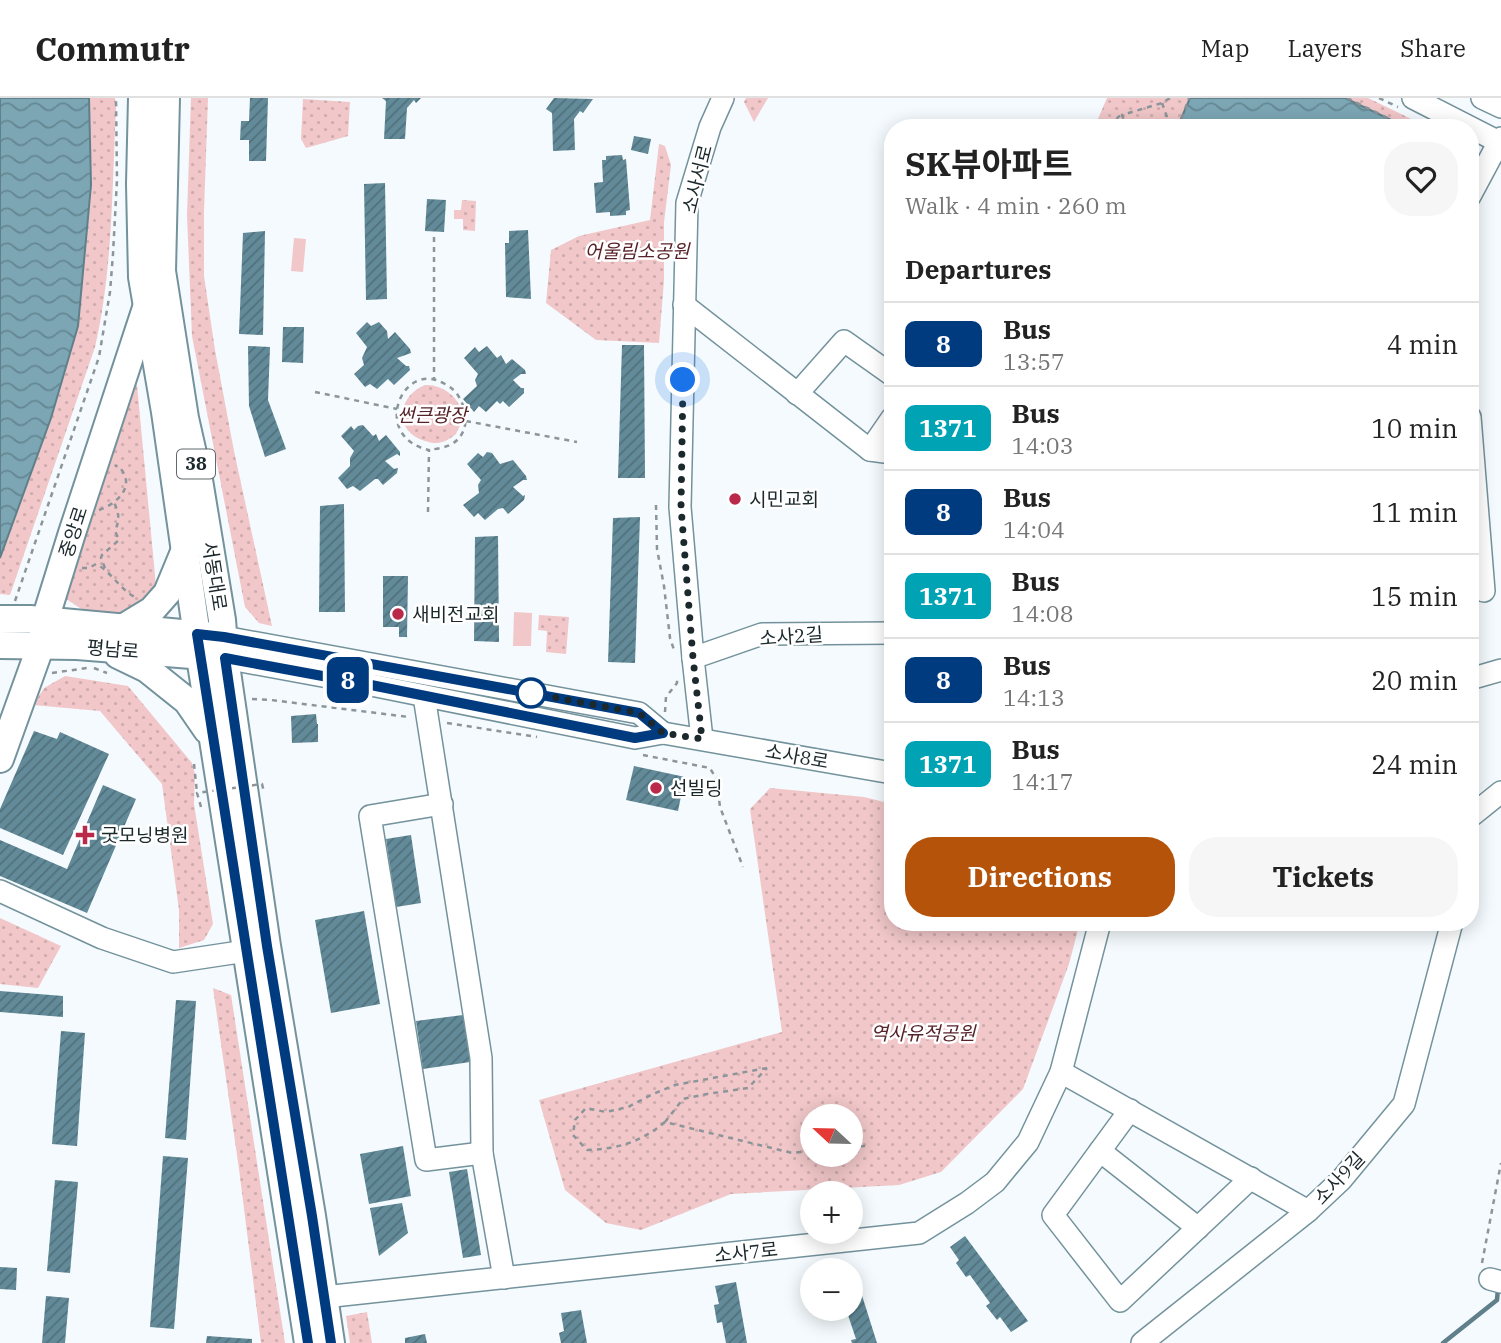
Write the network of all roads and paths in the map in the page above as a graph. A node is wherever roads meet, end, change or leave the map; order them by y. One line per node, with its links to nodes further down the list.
1 (116, 98): 48 (path)
2 (142, 98): 23 (main road, 서동대로 / 38)
3 (166, 98): 23 (main road, 서동대로 / 38)
4 (723, 98): 25 (street, 소사서로)
5 (1170, 98): 10 (path)
6 (1189, 98): 16 (path)
7 (1348, 98): 17 (path)
8 (1413, 98): 18 (street)
9 (1482, 98): 11 (street)
10 (1162, 103): 12 (path); 15 (path)
11 (1501, 107)
12 (1122, 116): 13 (path); 14 (path)
13 (1117, 119)
14 (1123, 119)
15 (1168, 119)
16 (1181, 119)
17 (1390, 119)
18 (1456, 119)
19 (1479, 130): 20 (street)
20 (1500, 140): 21 (street)
21 (1479, 179)
22 (434, 237): 27 (path)
23 (152, 274): 24 (main road, 중앙로); 48 (main road, 중앙로); 52 (main road, 서동대로 / 38)
24 (148, 305): 43 (main road, 서동대로 / 38); 48 (main road, 중앙로)
25 (684, 305): 29 (street); 54 (street)
26 (884, 369): 29 (street)
27 (434, 379): 30 (path); 31 (path)
28 (315, 392): 30 (path)
29 (797, 394): 35 (street)
30 (397, 409): 34 (path)
31 (466, 421): 33 (path); 34 (path)
32 (884, 430): 35 (street)
33 (577, 442)
34 (429, 450): 41 (path)
35 (870, 450): 36 (street)
36 (884, 452)
37 (108, 468): 38 (path)
38 (114, 502): 40 (path); 45 (path)
39 (656, 505): 54 (path)
40 (93, 512)
41 (428, 512)
42 (1479, 521): 46 (street)
43 (185, 551): 49 (main road); 52 (main road, 서동대로 / 38)
44 (79, 567): 45 (path)
45 (105, 569): 47 (path)
46 (1485, 591)
47 (143, 601)
48 (26, 625): 49 (main road, 평남로); 51 (main road, 평남로); 53 (main road, 평남로); 62 (main road, 중앙로); 68 (main road, 중앙로)
49 (124, 627): 52 (main road, 평남로)
50 (884, 633): 54 (street, 소사2길)
51 (0, 645)
52 (211, 646): 53 (main road, 평남로); 59 (main road, 서동대로 / 38); 60 (street); 63 (street); 65 (main road, 서동대로 / 38)
53 (104, 648): 65 (main road)
54 (681, 660): 63 (path); 66 (street)
55 (1501, 670): 58 (street)
56 (49, 673): 57 (path)
57 (117, 676)
58 (1479, 676)
59 (230, 686): 61 (path); 98 (main road, 서동대로 / 38)
60 (424, 696): 61 (street); 63 (street)
61 (428, 720): 64 (path); 76 (street)
62 (0, 726)
63 (663, 733): 66 (street, 소사8로)
64 (538, 737)
65 (213, 739): 83 (main road, 서동대로 / 38)
66 (702, 739): 70 (street, 소사8로)
67 (634, 753): 71 (path)
68 (0, 759)
69 (194, 764): 75 (path)
70 (884, 772)
71 (717, 780): 73 (path); 79 (path)
72 (264, 792): 75 (path, bridge)
73 (718, 792)
74 (1501, 792): 78 (street)
75 (197, 793): 77 (path, bridge)
76 (442, 804): 91 (street); 91 (street)
77 (201, 807)
78 (1479, 810)
79 (743, 867)
80 (0, 891): 83 (street)
81 (1098, 931): 84 (street, 소사7로)
82 (1450, 931): 94 (street, 소사9길)
83 (246, 951): 99 (main road, 서동대로 / 38)
84 (1061, 1072): 85 (street, 소사9길); 96 (street, 소사7로)
85 (1130, 1110): 89 (street); 93 (street, 소사9길)
86 (665, 1122): 86 (path); 90 (path)
87 (863, 1146): 88 (path)
88 (866, 1146)
89 (1100, 1151): 95 (street); 95 (street)
90 (800, 1152)
91 (482, 1153): 96 (street)
92 (1501, 1163): 97 (path)
93 (1251, 1178): 94 (street, 소사9길); 95 (street)
94 (1308, 1211): 101 (street)
95 (1198, 1228)
96 (503, 1278): 98 (street, 소사7로)
97 (1496, 1280)
98 (324, 1297): 100 (main road, 서동대로 / 38)
99 (308, 1343)
100 (331, 1343)
101 (1142, 1343)

